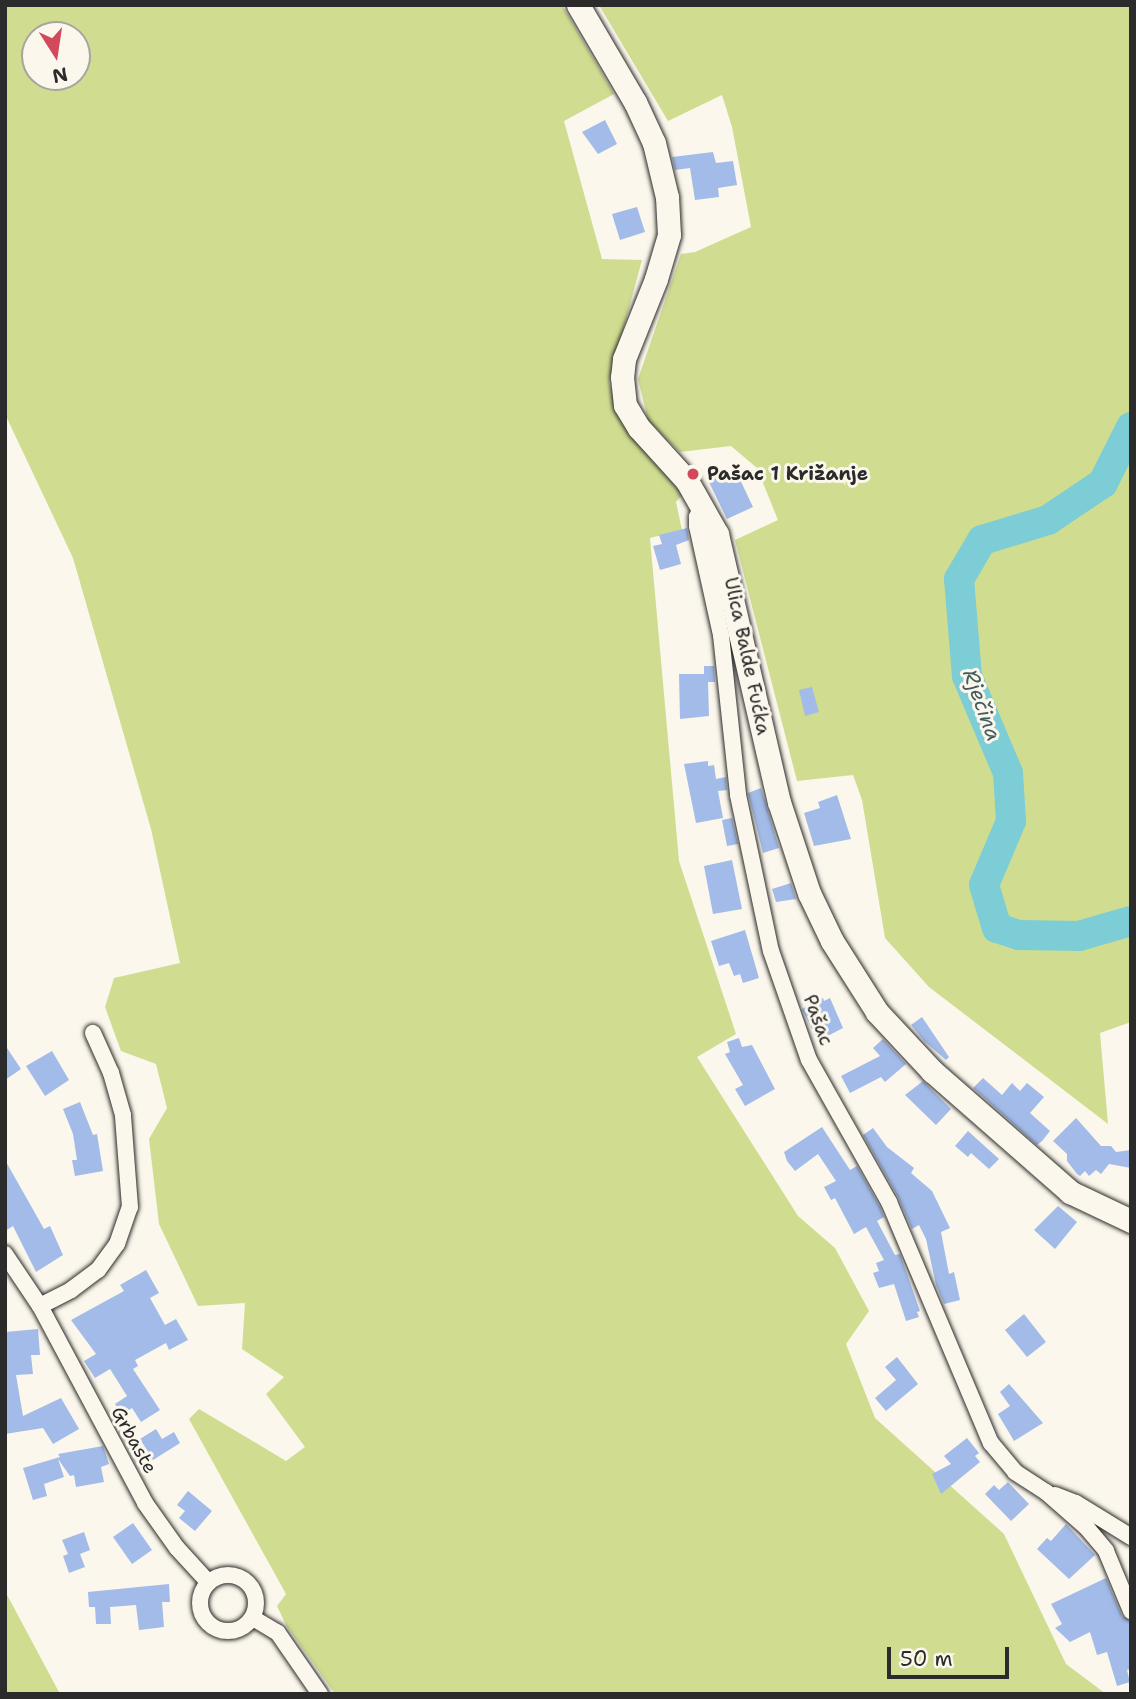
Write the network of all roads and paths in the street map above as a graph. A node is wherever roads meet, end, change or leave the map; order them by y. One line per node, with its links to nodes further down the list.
1 (578, 5): 2 (main road, Ulica Balde Fućka)
2 (703, 506): 4 (main road, Ulica Balde Fućka); 7 (street, Pašac)
3 (93, 1033): 6 (street)
4 (1131, 1221)
5 (5, 1254): 6 (street, Grbaste)
6 (40, 1306): 9 (street, Grbaste)
7 (1046, 1492): 8 (street, Pašac); 10 (street, Pašac)
8 (1131, 1537)
9 (209, 1583): 11 (street); 11 (street)
10 (1131, 1611)
11 (253, 1618): 12 (street)
12 (320, 1694)

